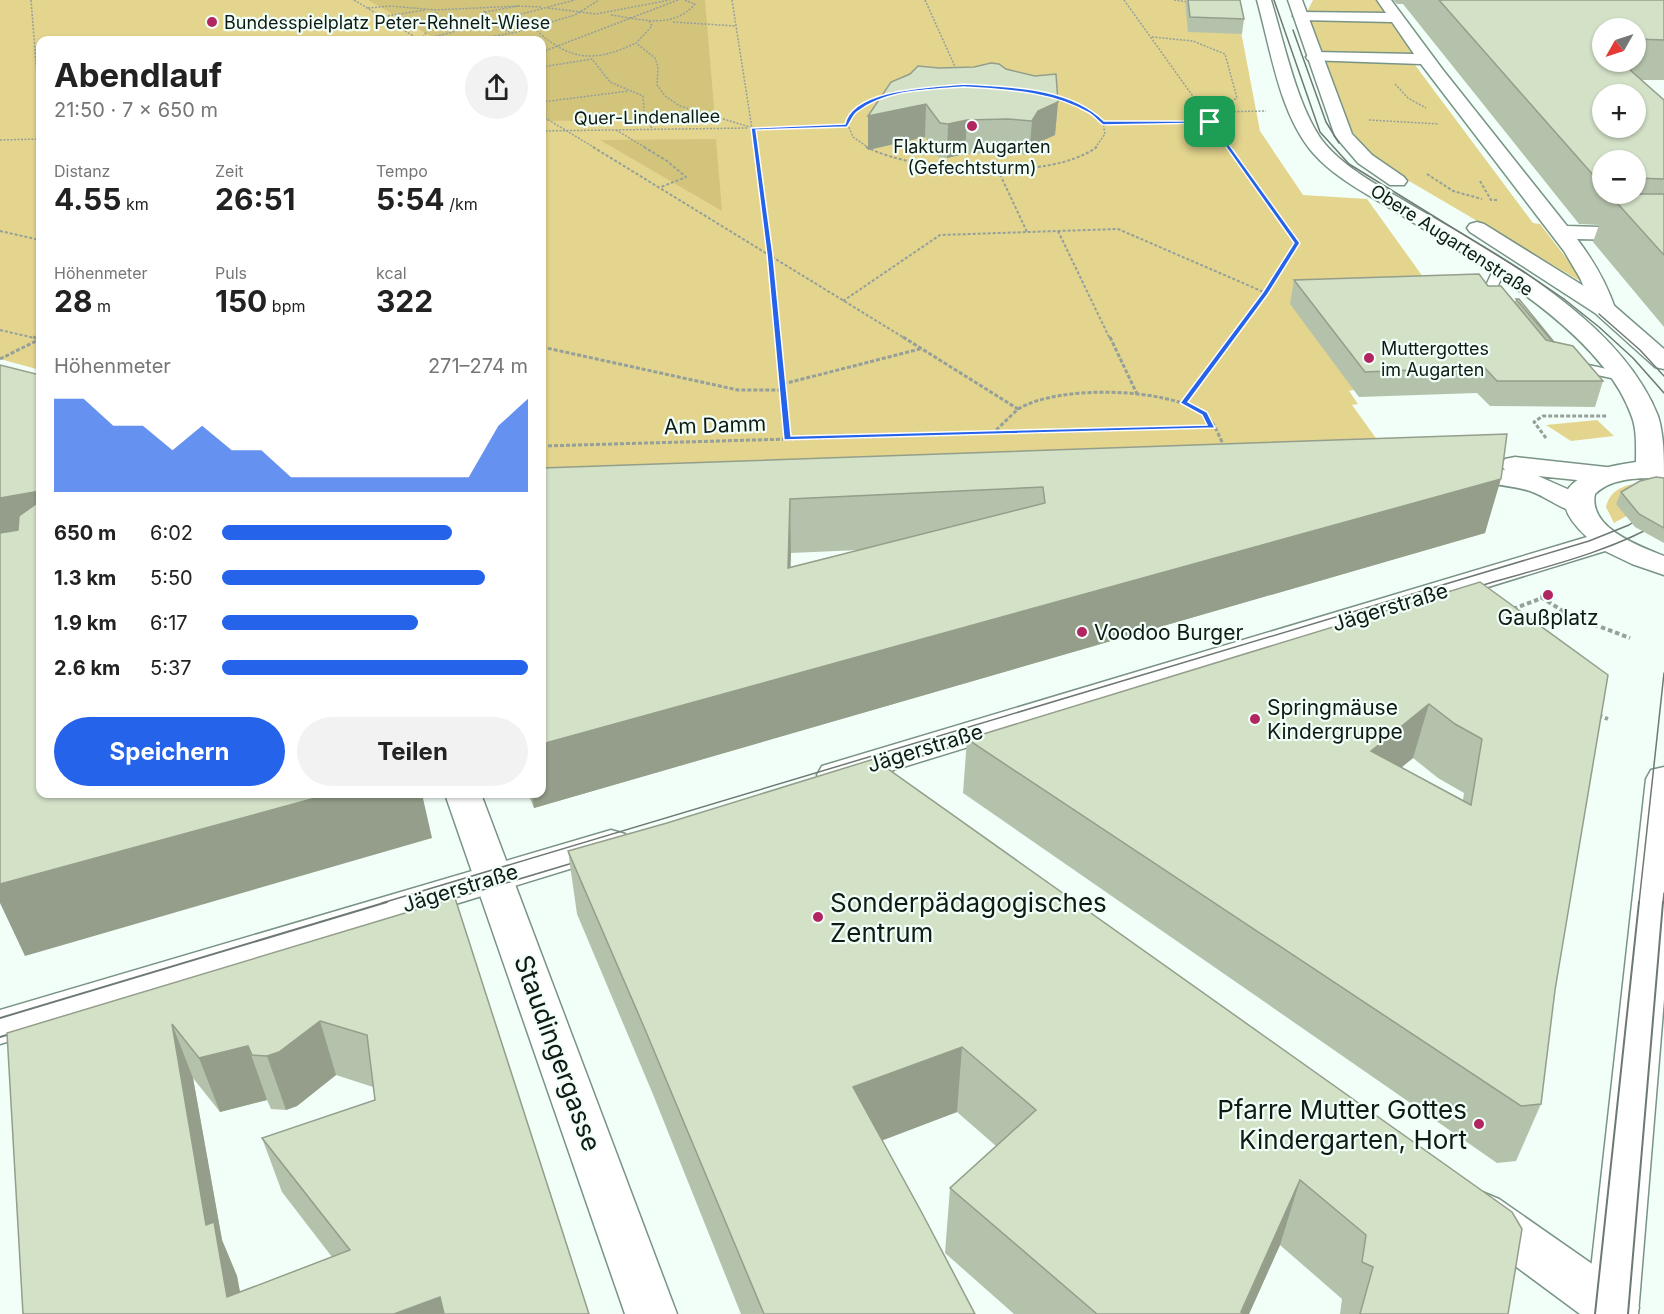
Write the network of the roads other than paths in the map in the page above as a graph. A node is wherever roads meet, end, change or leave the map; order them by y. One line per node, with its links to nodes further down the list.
1 (1264, 0): 11 (street, Obere Augartenstraße)
2 (1384, 0): 4 (street, Obere Augartenstraße)
3 (1298, 8): 4 (street, Obere Augartenstraße); 5 (street, Obere Augartenstraße)
4 (1396, 18): 6 (street, Obere Augartenstraße)
5 (1314, 57): 6 (street); 7 (street, Obere Augartenstraße)
6 (1426, 59): 9 (street, Obere Augartenstraße)
7 (1412, 190)
8 (1457, 216): 12 (street, Obere Augartenstraße)
9 (1560, 232): 10 (street); 12 (street, Obere Augartenstraße)
10 (1664, 235)
11 (1500, 268): 13 (lane); 16 (street, Obere Augartenstraße)
12 (1603, 308): 15 (street, Obere Augartenstraße)
13 (1510, 318)
14 (1557, 362): 16 (lane)
15 (1664, 362)
16 (1625, 377): 17 (street, Obere Augartenstraße)
17 (1656, 470): 18 (street)
18 (1606, 475): 19 (street); 19 (street)
19 (1580, 505): 20 (street)
20 (1609, 540): 21 (street); 22 (street, Jägerstraße)
21 (1664, 566)
22 (864, 766): 24 (street, Jägerstraße); 25 (street)
23 (1664, 779): 31 (street)
24 (807, 783)
25 (902, 795)
26 (464, 798): 28 (street, Staudingergasse)
27 (647, 832): 28 (street, Jägerstraße)
28 (493, 878): 29 (street, Jägerstraße); 32 (street, Staudingergasse)
29 (0, 1027)
30 (1448, 1189): 31 (street)
31 (1612, 1311)
32 (651, 1314)

